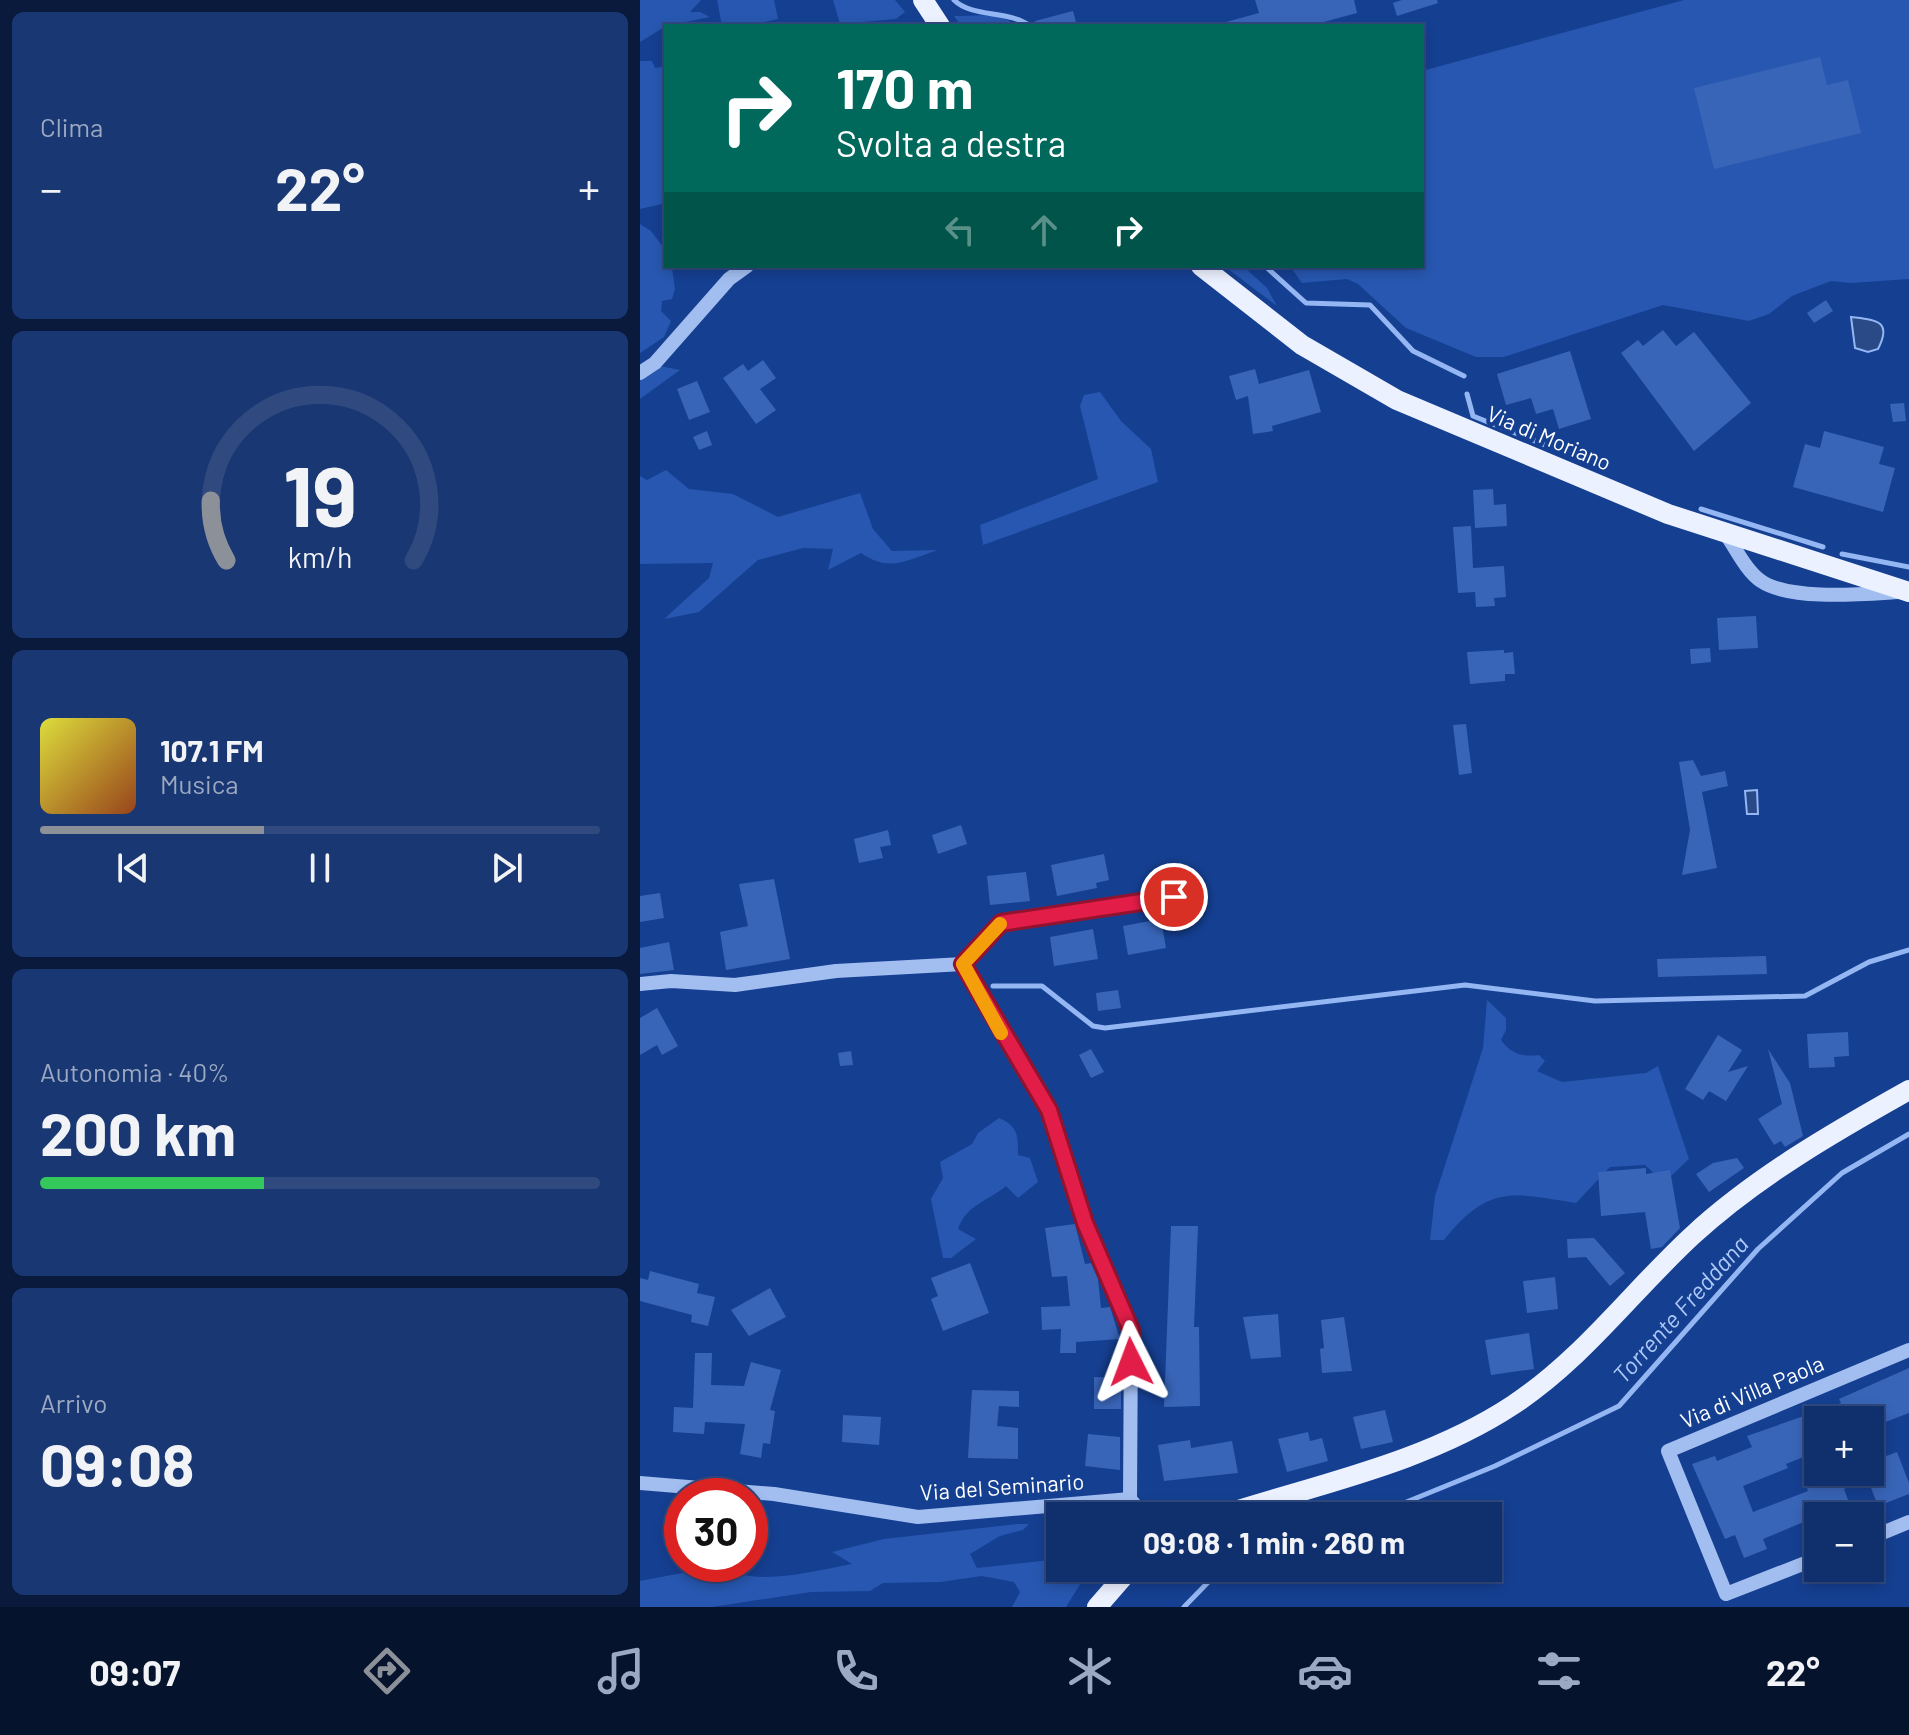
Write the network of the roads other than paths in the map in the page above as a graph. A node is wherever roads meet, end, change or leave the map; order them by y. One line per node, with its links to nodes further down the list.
1 (923, 0): 2 (main road)
2 (939, 24)
3 (744, 268): 5 (street)
4 (1204, 268): 6 (main road, Via di Moriano)
5 (640, 373)
6 (1727, 536): 7 (main road, Via di Moriano); 7 (street)
7 (1909, 592)
8 (1174, 897): 9 (street)
9 (963, 964): 10 (street); 14 (street)
10 (640, 984)
11 (1909, 1090): 16 (main road)
12 (1909, 1350): 19 (street, Via di Villa Paola)
13 (640, 1483): 14 (street, Via del Seminario)
14 (1130, 1499): 15 (street)
15 (1132, 1502)
16 (1263, 1502)
17 (1909, 1522): 18 (street)
18 (1884, 1532)
19 (1804, 1563)
20 (1119, 1582): 21 (main road)
21 (1097, 1607)

